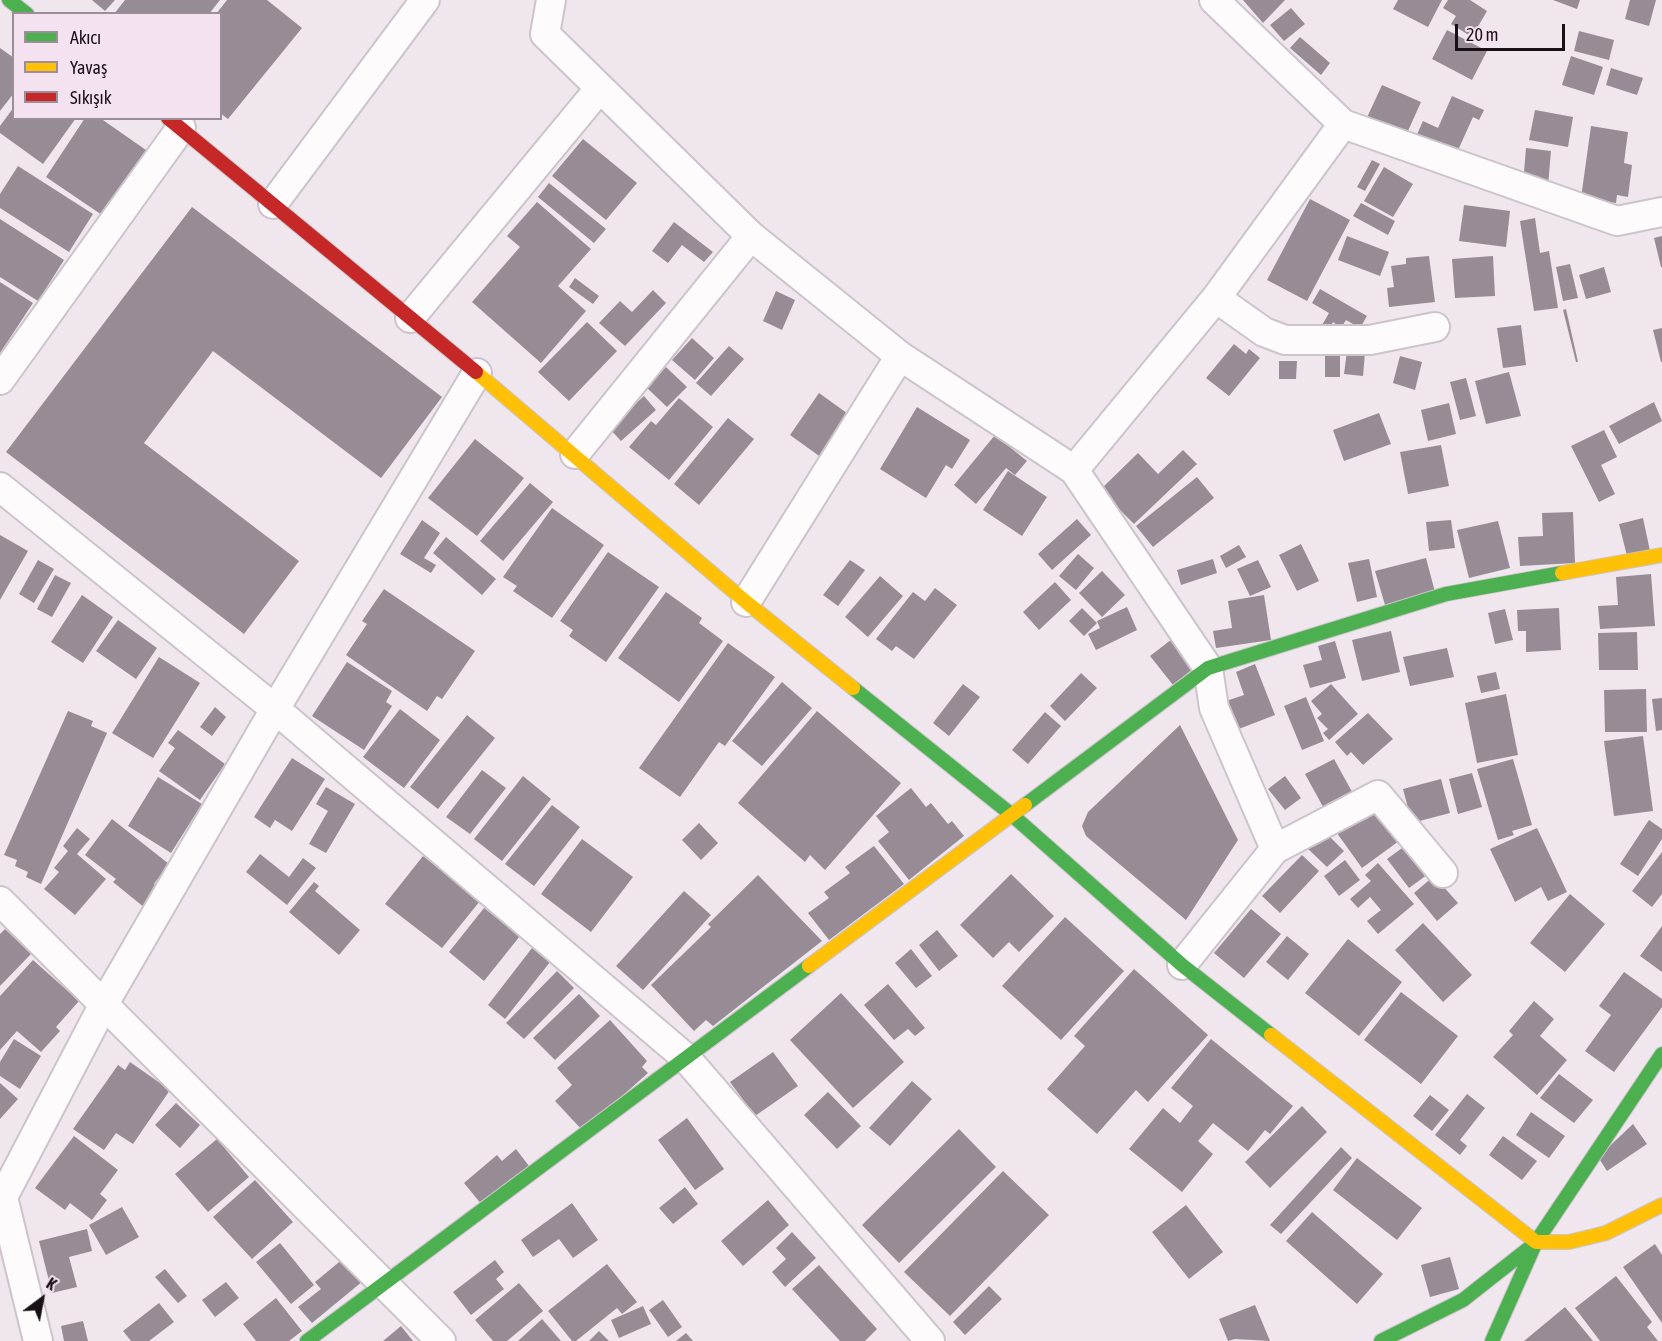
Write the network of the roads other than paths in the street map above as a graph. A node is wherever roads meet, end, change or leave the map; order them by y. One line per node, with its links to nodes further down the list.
1 (9, 0): 5 (street)
2 (425, 0): 9 (street)
3 (551, 0): 6 (street)
4 (1214, 0): 8 (street)
5 (24, 12)
6 (600, 88): 11 (street); 13 (street)
7 (175, 123): 9 (street); 17 (street)
8 (1343, 124): 10 (street); 12 (street)
9 (273, 204): 13 (street)
10 (1662, 212)
11 (751, 236): 15 (street); 18 (street)
12 (1216, 298): 14 (street); 19 (street)
13 (410, 318): 16 (street)
14 (1435, 327)
15 (900, 356): 19 (street); 22 (street)
16 (477, 373): 18 (street); 24 (street)
17 (0, 380)
18 (575, 454): 22 (street)
19 (1074, 470): 23 (street)
20 (0, 487): 24 (street)
21 (1662, 555): 23 (street)
22 (746, 602): 25 (street)
23 (1208, 668): 25 (street); 26 (street)
24 (275, 709): 30 (street); 32 (street)
25 (1012, 815): 29 (street); 32 (street)
26 (1275, 849): 27 (street); 29 (street)
27 (1443, 873)
28 (0, 901): 30 (street)
29 (1182, 965): 34 (street)
30 (105, 1002): 35 (street); 36 (street)
31 (1662, 1054): 34 (street)
32 (686, 1058): 35 (street); 39 (street)
33 (1662, 1205): 34 (street)
34 (1536, 1242): 40 (street); 41 (street)
35 (383, 1284): 37 (street); 38 (street)
36 (38, 1341)
37 (307, 1341)
38 (441, 1341)
39 (930, 1341)
40 (1381, 1341)
41 (1492, 1341)

